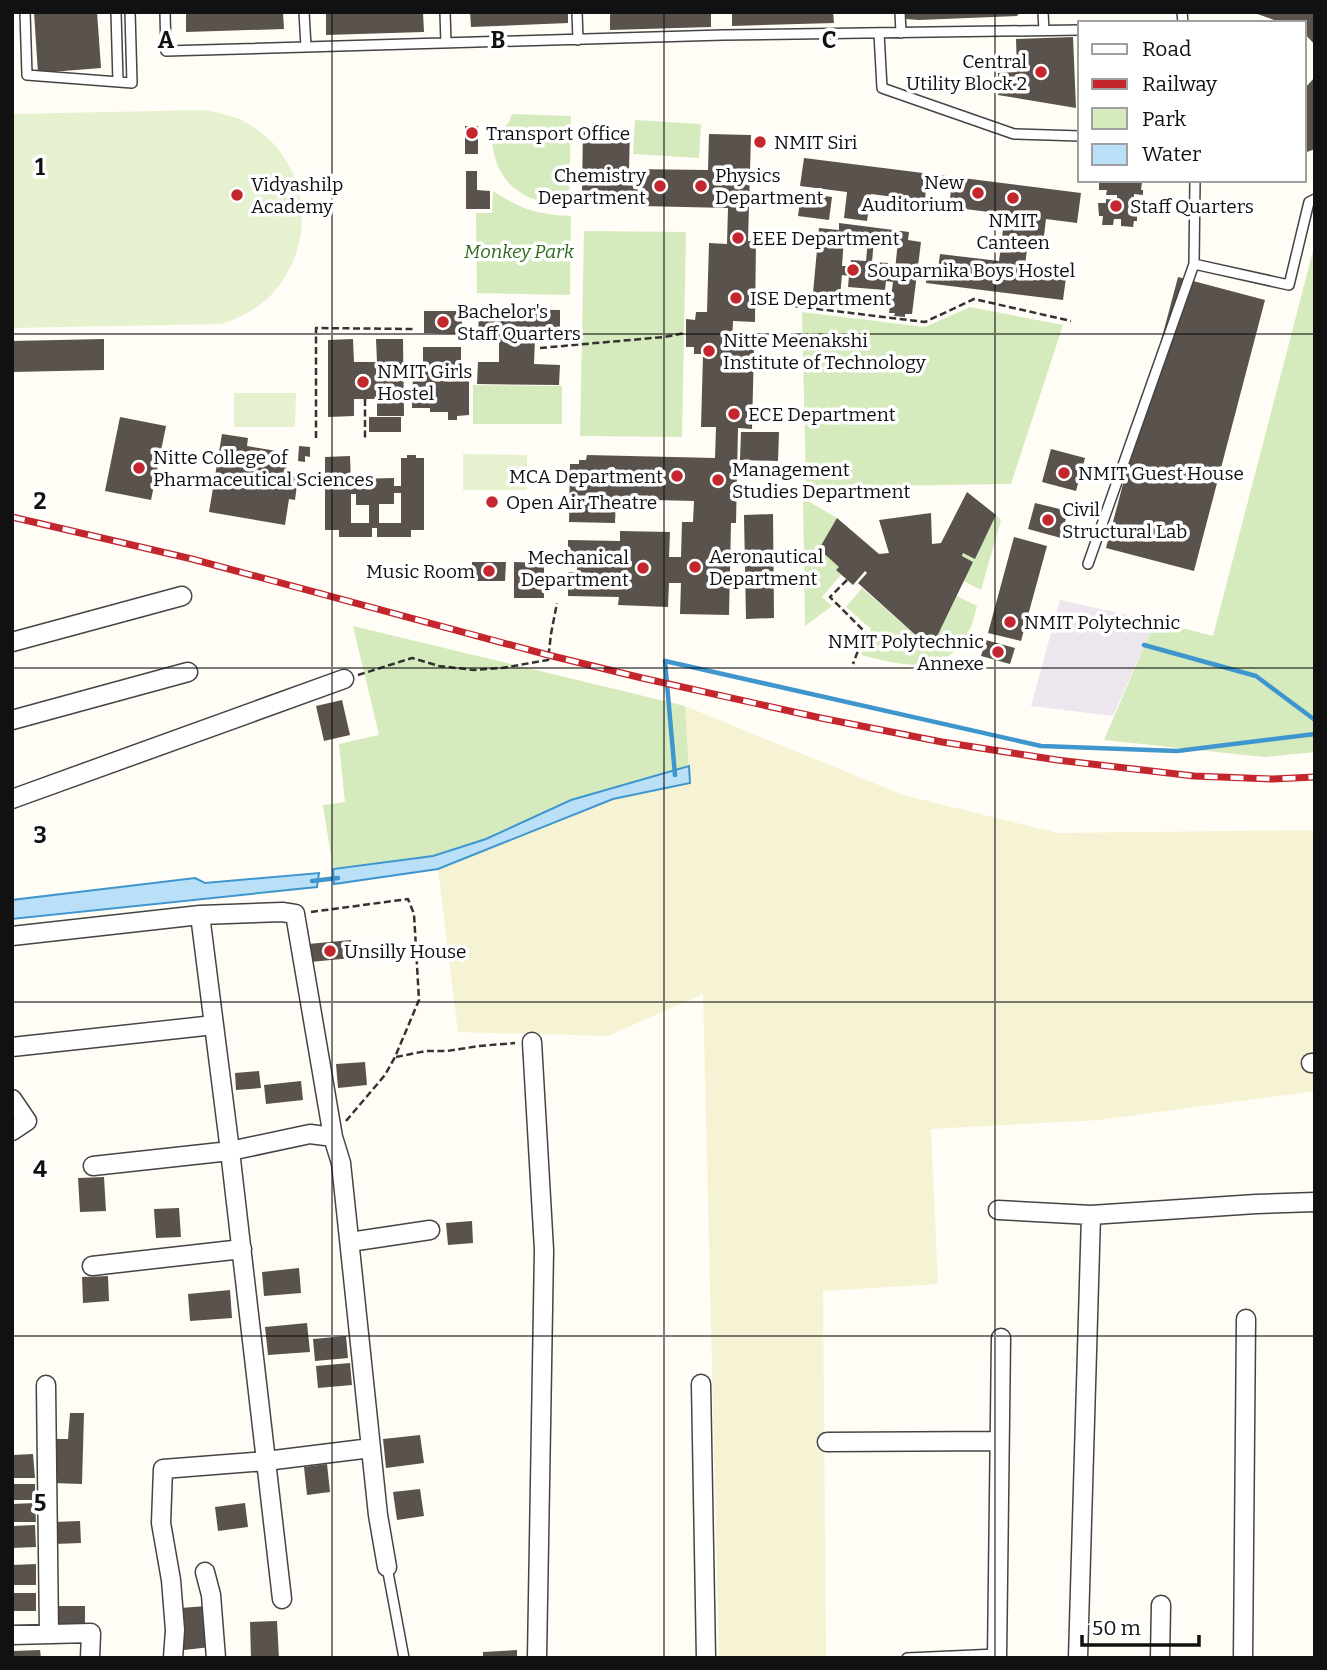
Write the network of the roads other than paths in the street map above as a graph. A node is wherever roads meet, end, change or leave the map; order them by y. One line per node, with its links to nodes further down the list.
1 (25, 12): 17 (lane)
2 (116, 12): 17 (lane)
3 (130, 12): 17 (lane)
4 (165, 12): 16 (lane)
5 (304, 12): 16 (lane)
6 (445, 12): 15 (lane)
7 (577, 12): 14 (lane)
8 (900, 12): 13 (lane)
9 (1043, 12): 11 (lane)
10 (1078, 30): 11 (lane)
11 (1044, 31): 13 (lane)
12 (879, 33): 13 (lane); 14 (lane); 18 (lane)
13 (901, 33)
14 (578, 40): 15 (lane)
15 (446, 44): 16 (lane)
16 (306, 47)
17 (118, 82)
18 (1078, 136)
19 (1195, 182): 21 (lane)
20 (1315, 199): 21 (lane)
21 (1194, 264): 22 (lane)
22 (1088, 564)
23 (182, 596): 24 (street)
24 (12, 642)
25 (188, 672): 27 (street)
26 (344, 679): 28 (street)
27 (12, 720)
28 (12, 799)
29 (200, 915): 30 (street); 31 (street); 36 (street)
30 (12, 936)
31 (214, 1026): 33 (street); 37 (street)
32 (532, 1042): 65 (street)
33 (12, 1047)
34 (12, 1099): 35 (street)
35 (12, 1131)
36 (333, 1137): 37 (street); 43 (street)
37 (230, 1151): 38 (street); 44 (street)
38 (93, 1166)
39 (1315, 1202): 41 (street)
40 (998, 1210): 41 (street)
41 (1091, 1215): 68 (street)
42 (430, 1230): 43 (street)
43 (350, 1242): 52 (street)
44 (242, 1249): 45 (street); 53 (street)
45 (92, 1266)
46 (1246, 1319): 70 (street)
47 (1001, 1338): 50 (street)
48 (701, 1384): 66 (street)
49 (46, 1385): 58 (street)
50 (999, 1441): 51 (street); 60 (street)
51 (827, 1442)
52 (371, 1448): 53 (street); 54 (street)
53 (266, 1461): 56 (street); 62 (street)
54 (387, 1567): 64 (lane)
55 (205, 1572): 63 (street)
56 (282, 1599)
57 (1161, 1605): 69 (street)
58 (49, 1634): 59 (street); 61 (street)
59 (12, 1635)
60 (997, 1656): 67 (lane)
61 (90, 1658)
62 (173, 1658)
63 (216, 1658)
64 (404, 1658)
65 (537, 1658)
66 (706, 1658)
67 (907, 1658)
68 (1079, 1658)
69 (1160, 1658)
70 (1243, 1658)

